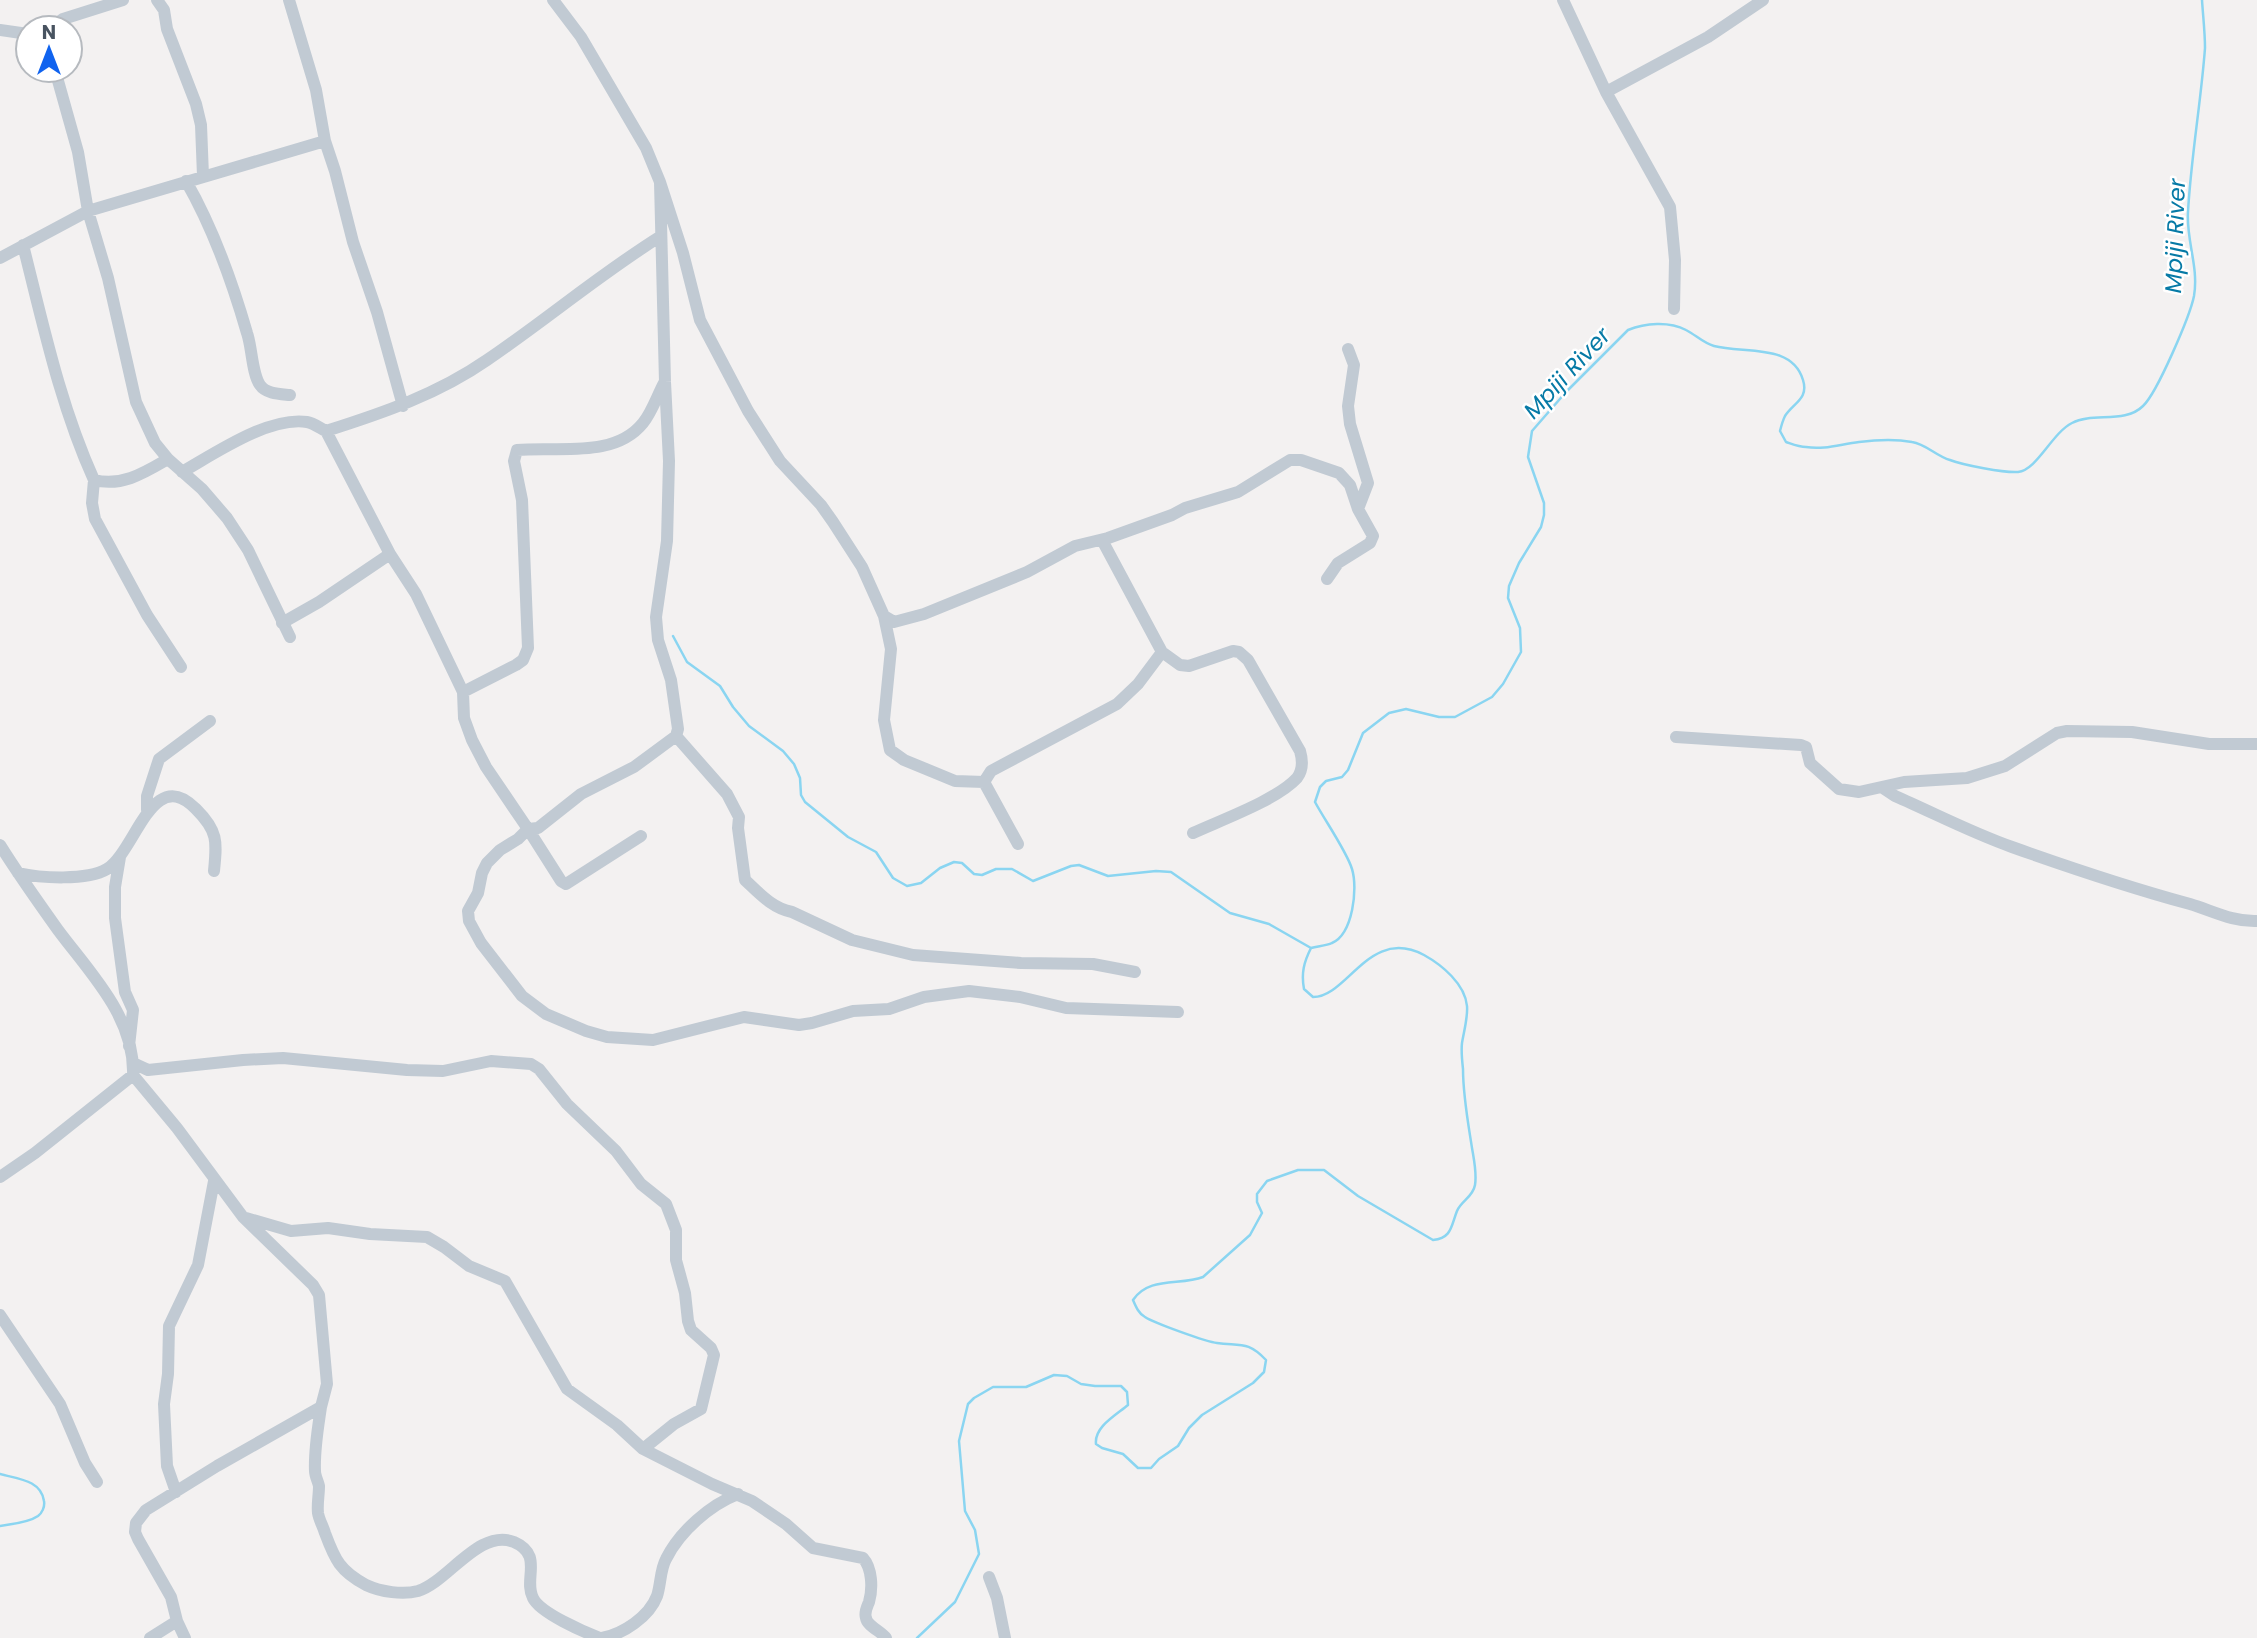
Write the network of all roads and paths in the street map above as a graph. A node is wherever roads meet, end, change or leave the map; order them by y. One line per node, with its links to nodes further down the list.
1 (123, 0): 7 (street)
2 (157, 0): 11 (street)
3 (289, 0): 10 (street)
4 (553, 0): 13 (street)
5 (1563, 0): 9 (street)
6 (1762, 0): 9 (street)
7 (79, 14)
8 (59, 84): 14 (street)
9 (1606, 92): 18 (street)
10 (325, 141): 11 (street); 22 (street)
11 (203, 176): 12 (street)
12 (186, 181): 14 (street); 21 (street)
13 (660, 182): 15 (street); 31 (street)
14 (88, 211): 16 (street); 24 (street)
15 (661, 236): 20 (street); 22 (street)
16 (23, 245): 17 (street); 26 (street)
17 (0, 258)
18 (1674, 309)
19 (1348, 349): 27 (street)
20 (665, 382): 36 (street); 38 (street)
21 (290, 395)
22 (403, 406): 23 (street)
23 (326, 431): 25 (street); 29 (street)
24 (168, 459): 25 (street); 26 (street)
25 (182, 472): 32 (street)
26 (94, 480): 35 (street)
27 (1358, 509): 28 (street); 30 (street)
28 (1102, 540): 31 (street); 34 (street)
29 (390, 554): 32 (street); 36 (street)
30 (1326, 579)
31 (884, 616): 41 (street)
32 (282, 623): 33 (street)
33 (290, 637)
34 (1162, 652): 41 (street); 45 (street)
35 (181, 667)
36 (463, 692): 44 (street)
37 (211, 721): 43 (street)
38 (676, 736): 44 (street); 53 (street)
39 (1676, 737): 42 (street)
40 (2257, 744): 42 (street)
41 (984, 782): 47 (street)
42 (1882, 788): 52 (street)
43 (147, 810): 49 (street); 50 (street)
44 (527, 829): 46 (street); 54 (street)
45 (1193, 833)
46 (640, 836)
47 (1018, 844)
48 (0, 845): 51 (street)
49 (120, 858): 51 (street); 55 (street)
50 (214, 871)
51 (18, 873): 55 (street)
52 (2257, 921)
53 (1135, 972)
54 (1178, 1012)
55 (129, 1046): 56 (street)
56 (133, 1069): 57 (street); 58 (street); 62 (street)
57 (0, 1177)
58 (215, 1181): 59 (street); 64 (street)
59 (243, 1217): 61 (street); 62 (street)
60 (0, 1315): 63 (street)
61 (321, 1407): 64 (street); 70 (street)
62 (643, 1448): 65 (street)
63 (97, 1482)
64 (176, 1492): 67 (street)
65 (738, 1494): 70 (street); 71 (street)
66 (989, 1577): 72 (street)
67 (177, 1621): 68 (street); 69 (street)
68 (150, 1638)
69 (185, 1638)
70 (601, 1638)
71 (886, 1638)
72 (1005, 1638)

